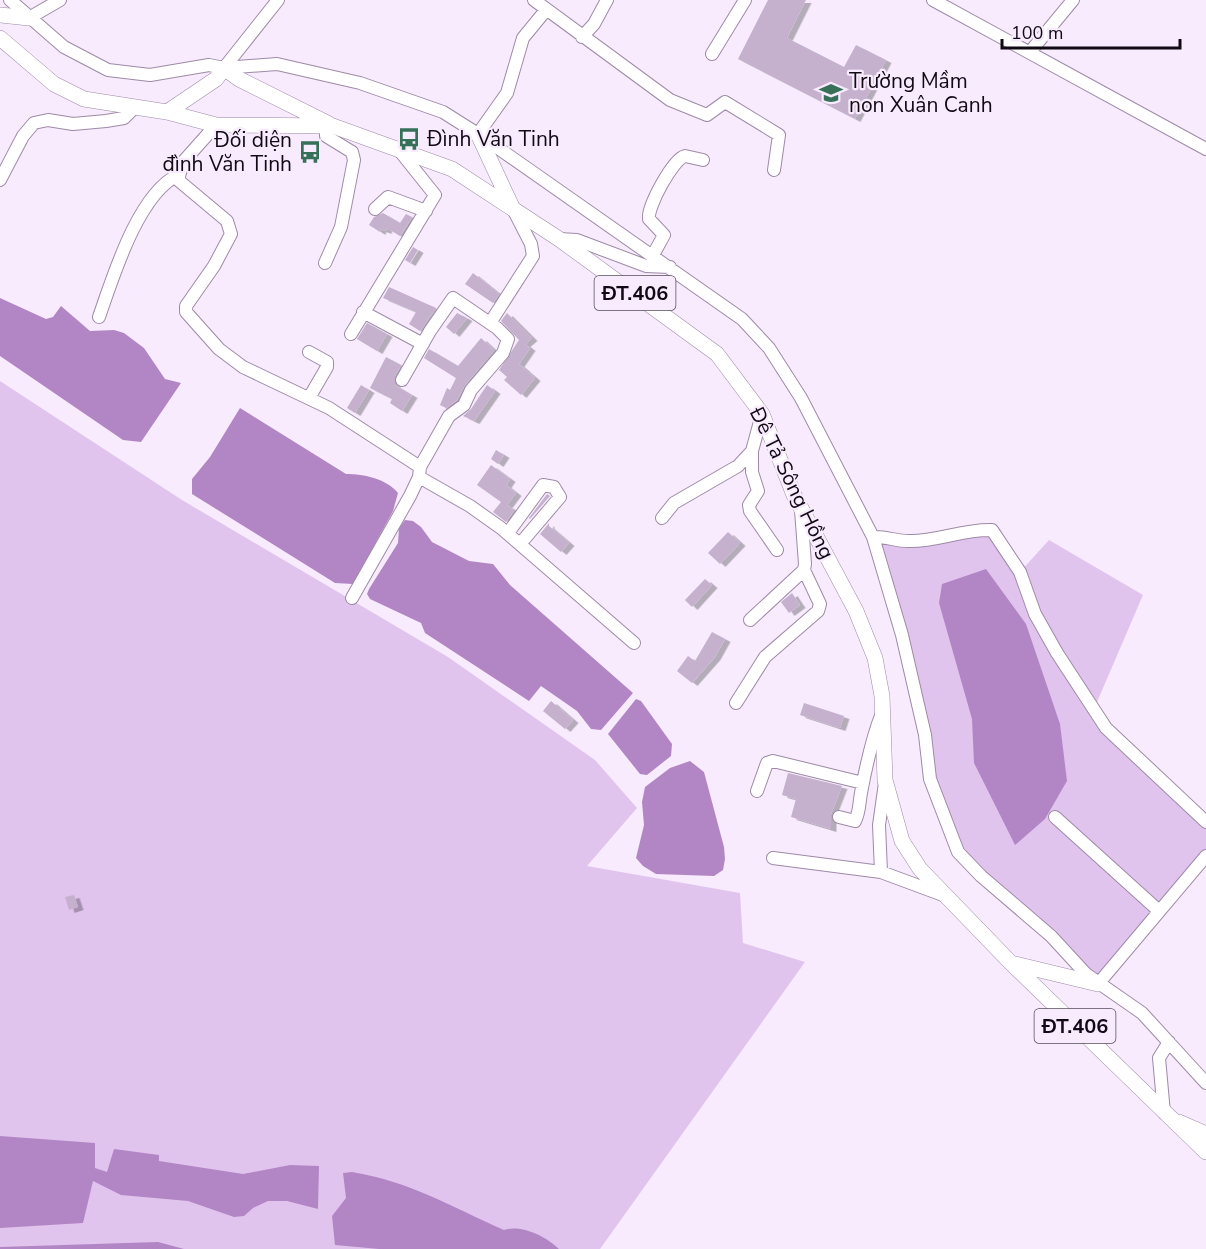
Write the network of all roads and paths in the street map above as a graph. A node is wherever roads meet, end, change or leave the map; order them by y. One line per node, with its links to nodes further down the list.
1 (10, 0): 11 (street)
2 (60, 0): 11 (street)
3 (534, 0): 9 (street)
4 (607, 0): 12 (street)
5 (746, 0): 15 (street)
6 (933, 0): 14 (street)
7 (1073, 0): 14 (street)
8 (273, 2): 16 (street)
9 (546, 10): 12 (street); 21 (street)
10 (0, 15): 11 (main road)
11 (29, 18): 16 (street)
12 (582, 37): 25 (street)
13 (0, 38): 17 (main road, Đê Tả Sông Hồng / ĐT.406)
14 (1030, 52): 22 (street)
15 (712, 54)
16 (224, 68): 18 (main road); 20 (main road); 21 (street)
17 (134, 108): 18 (main road, Đê Tả Sông Hồng / ĐT.406); 27 (street)
18 (167, 111): 19 (main road, Đê Tả Sông Hồng / ĐT.406)
19 (216, 125): 20 (main road, Đê Tả Sông Hồng / ĐT.406); 26 (street)
20 (333, 126): 23 (main road, Đê Tả Sông Hồng / ĐT.406); 33 (street)
21 (478, 134): 28 (main road); 32 (street)
22 (1206, 149)
23 (399, 150): 28 (main road, Đê Tả Sông Hồng / ĐT.406); 30 (street)
24 (703, 160): 32 (street)
25 (774, 170)
26 (178, 175): 36 (street); 42 (street)
27 (0, 180)
28 (512, 207): 31 (main road, Đê Tả Sông Hồng / ĐT.406); 37 (street)
29 (375, 209): 30 (street)
30 (426, 211): 35 (street)
31 (560, 239): 34 (street); 43 (main road, Đê Tả Sông Hồng / ĐT.406)
32 (653, 255): 34 (street)
33 (325, 262)
34 (670, 267): 49 (street)
35 (363, 312): 38 (street); 39 (street)
36 (99, 317)
37 (490, 323): 39 (street); 45 (street)
38 (351, 334)
39 (423, 344): 41 (street)
40 (309, 352): 42 (street)
41 (402, 380)
42 (309, 398): 45 (street)
43 (762, 414): 44 (street); 46 (main road, Đê Tả Sông Hồng / ĐT.406)
44 (752, 452): 47 (street); 51 (street)
45 (420, 472): 48 (street); 53 (street)
46 (801, 508): 52 (street); 57 (main road, Đê Tả Sông Hồng / ĐT.406)
47 (662, 518)
48 (508, 533): 50 (street); 50 (street)
49 (873, 537): 63 (street); 70 (street)
50 (520, 544): 55 (street)
51 (777, 550)
52 (804, 570): 54 (street); 56 (street)
53 (352, 598)
54 (750, 620)
55 (634, 643)
56 (736, 703)
57 (883, 712): 58 (main road, Đê Tả Sông Hồng / ĐT.406); 59 (street)
58 (885, 780): 66 (street); 67 (main road, Đê Tả Sông Hồng / ĐT.406)
59 (863, 783): 60 (street); 61 (street)
60 (757, 791)
61 (839, 817)
62 (1055, 817): 68 (street)
63 (1206, 822)
64 (1206, 856): 68 (street)
65 (774, 858): 66 (street)
66 (881, 872): 67 (street)
67 (946, 897): 69 (main road, ĐT.406)
68 (1159, 911): 70 (street)
69 (1010, 962): 70 (main road); 73 (main road, ĐT.406)
70 (1098, 984): 71 (street)
71 (1169, 1042): 72 (street); 73 (street)
72 (1206, 1083)
73 (1166, 1115): 74 (main road); 75 (main road, ĐT.406)
74 (1206, 1134)
75 (1206, 1152)

